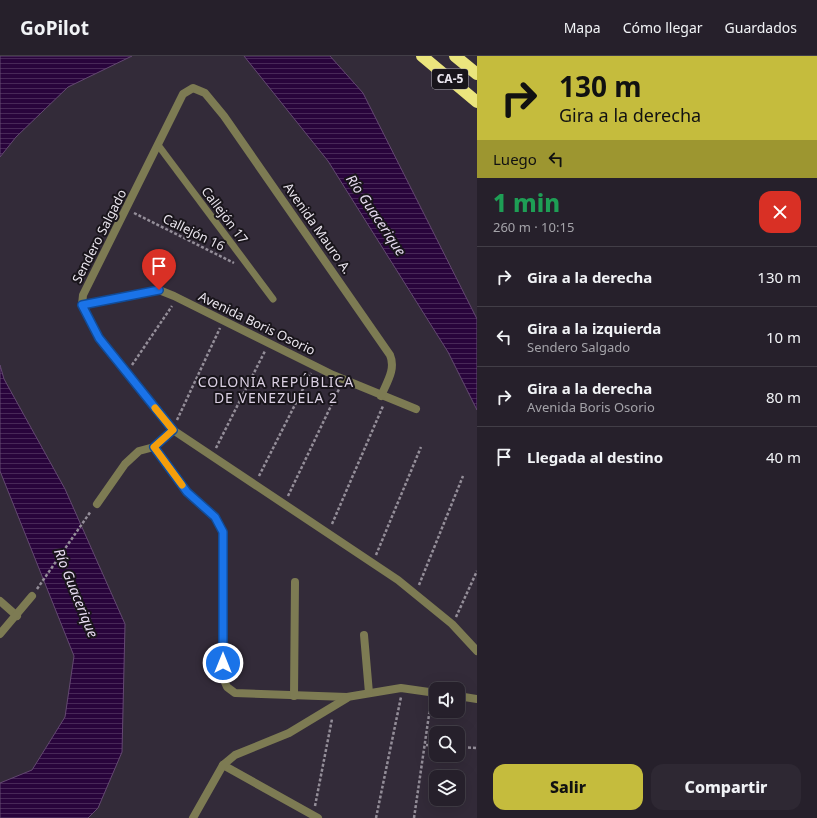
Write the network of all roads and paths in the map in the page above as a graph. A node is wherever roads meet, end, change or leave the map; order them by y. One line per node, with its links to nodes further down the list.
1 (422, 56): 5 (highway, CA-5)
2 (456, 56): 3 (highway, CA-5)
3 (477, 74)
4 (193, 88): 6 (street, Sendero Salgado); 17 (street, Avenida Mauro A.)
5 (477, 102)
6 (158, 145): 7 (street, Sendero Salgado); 8 (lane, Callejón 17)
7 (126, 210): 8 (path, Callejón 16); 11 (street, Sendero Salgado)
8 (253, 272): 10 (lane, Callejón 17)
9 (178, 298): 11 (street, Avenida Boris Osorio); 12 (street, Avenida Boris Osorio); 15 (path)
10 (273, 299)
11 (82, 305): 15 (street, Sendero Salgado)
12 (223, 320): 13 (street, Avenida Boris Osorio); 19 (path)
13 (269, 343): 14 (street, Avenida Boris Osorio); 22 (path)
14 (315, 365): 16 (street, Avenida Boris Osorio); 24 (path)
15 (126, 374): 19 (street, Sendero Salgado)
16 (344, 379): 17 (street, Avenida Boris Osorio); 26 (path)
17 (384, 397): 18 (street, Avenida Boris Osorio); 27 (path)
18 (416, 409)
19 (173, 430): 20 (street); 22 (street, Sendero Salgado)
20 (154, 447): 25 (street); 42 (street)
21 (421, 447): 28 (path)
22 (212, 457): 24 (street, Sendero Salgado)
23 (463, 476): 31 (path)
24 (254, 486): 26 (street, Sendero Salgado)
25 (97, 504): 32 (path)
26 (284, 505): 27 (street, Sendero Salgado)
27 (328, 533): 28 (street, Sendero Salgado)
28 (372, 563): 31 (street, Sendero Salgado)
29 (477, 571): 35 (path)
30 (295, 582): 42 (street)
31 (416, 593): 35 (street, Sendero Salgado)
32 (32, 596): 34 (street)
33 (0, 601): 34 (street)
34 (17, 616): 36 (street)
35 (452, 624): 38 (street, Sendero Salgado)
36 (0, 634)
37 (364, 635): 41 (street)
38 (477, 651)
39 (403, 688): 40 (street); 41 (street); 55 (path)
40 (429, 692)
41 (369, 693): 43 (street)
42 (294, 696): 43 (street)
43 (348, 697): 46 (street)
44 (465, 697): 45 (street)
45 (477, 699)
46 (334, 705): 52 (street); 53 (path)
47 (430, 718): 48 (path)
48 (426, 745): 49 (path); 56 (path)
49 (429, 745)
50 (465, 747): 51 (path)
51 (477, 748)
52 (223, 765): 53 (street); 54 (street)
53 (316, 816)
54 (193, 818)
55 (376, 818)
56 (414, 818)

